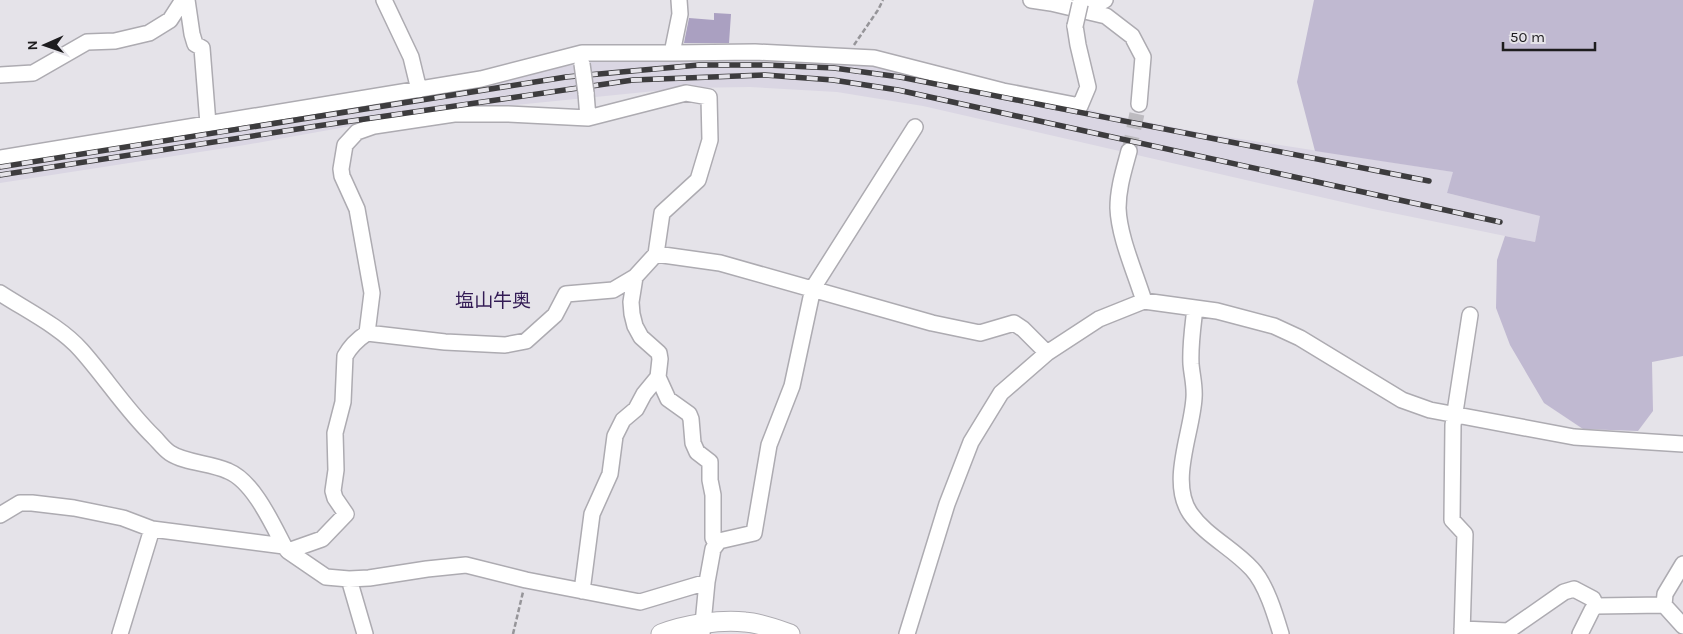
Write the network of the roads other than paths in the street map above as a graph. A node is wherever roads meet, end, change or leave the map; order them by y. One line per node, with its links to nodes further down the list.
1 (185, 0): 9 (street); 13 (street)
2 (384, 0): 10 (street)
3 (679, 0): 7 (street)
4 (1031, 0): 11 (street)
5 (1106, 0): 6 (street)
6 (1082, 1): 7 (street, bridge)
7 (672, 53): 8 (street)
8 (582, 59): 10 (street); 12 (street, bridge)
9 (0, 75)
10 (419, 90): 13 (street)
11 (1139, 104)
12 (588, 118): 17 (street); 24 (street)
13 (208, 124): 16 (street)
14 (915, 127): 19 (street)
15 (1129, 151): 21 (street)
16 (0, 158)
17 (656, 254): 18 (street); 19 (street)
18 (635, 277): 24 (street); 26 (street)
19 (813, 288): 25 (street); 31 (street)
20 (0, 293): 32 (street)
21 (1144, 301): 22 (street); 25 (street)
22 (1195, 308): 27 (street); 47 (street)
23 (1470, 315): 27 (street)
24 (367, 333): 32 (street)
25 (1047, 353): 46 (street)
26 (658, 377): 31 (street); 36 (street)
27 (1454, 415): 28 (street); 41 (street)
28 (1683, 444)
29 (0, 516): 30 (street)
30 (152, 529): 32 (street); 42 (street)
31 (716, 544): 35 (street)
32 (286, 548): 34 (street)
33 (1683, 564): 37 (street)
34 (349, 579): 36 (street); 43 (street)
35 (707, 582): 36 (street); 40 (street)
36 (582, 591)
37 (1664, 605): 38 (street); 39 (street)
38 (1596, 606): 41 (street); 48 (street)
39 (1683, 626)
40 (703, 629): 44 (main road); 45 (main road)
41 (1462, 632)
42 (120, 634)
43 (365, 634)
44 (661, 634)
45 (790, 634)
46 (907, 634)
47 (1281, 634)
48 (1580, 634)

